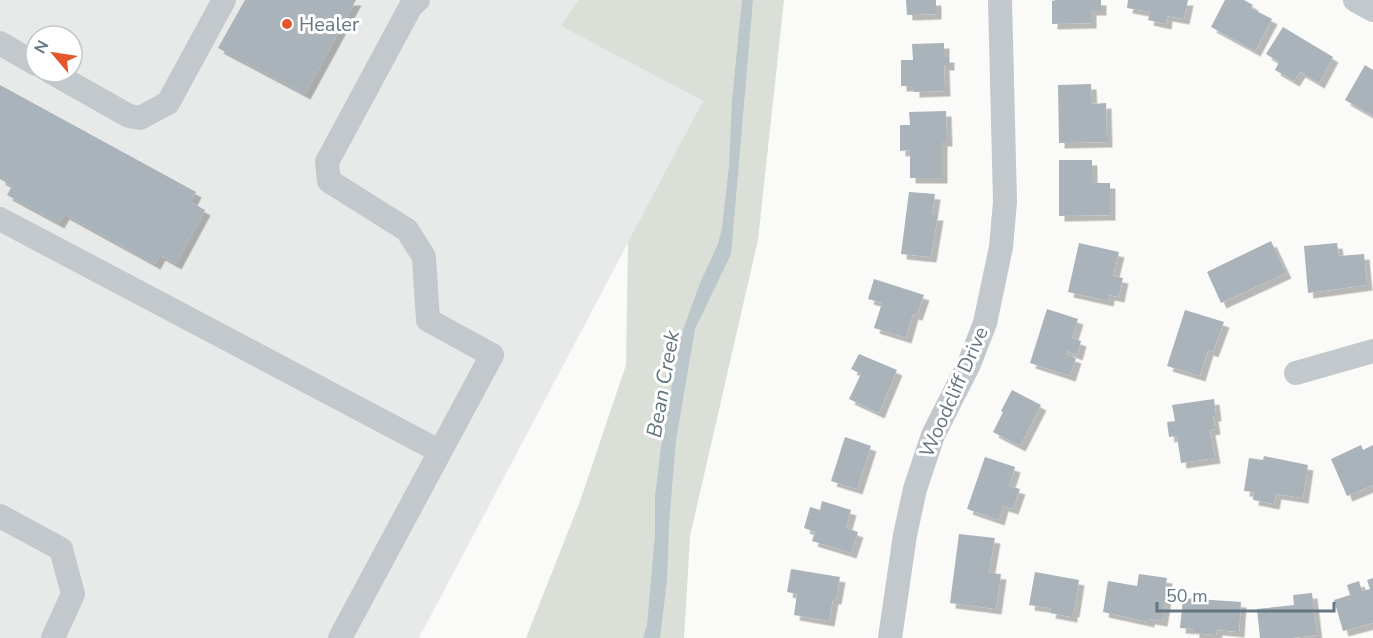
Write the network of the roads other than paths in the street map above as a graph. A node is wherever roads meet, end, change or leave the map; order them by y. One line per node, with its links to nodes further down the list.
1 (224, 0): 8 (street)
2 (418, 0): 12 (street)
3 (1000, 0): 16 (street, Woodcliff Drive)
4 (1355, 0): 5 (street)
5 (1373, 10)
6 (0, 43): 7 (street)
7 (24, 57)
8 (72, 84)
9 (0, 219): 12 (street)
10 (1373, 351): 11 (street)
11 (1296, 373)
12 (439, 451): 15 (street)
13 (0, 516): 14 (street)
14 (53, 638)
15 (340, 638)
16 (890, 638)

